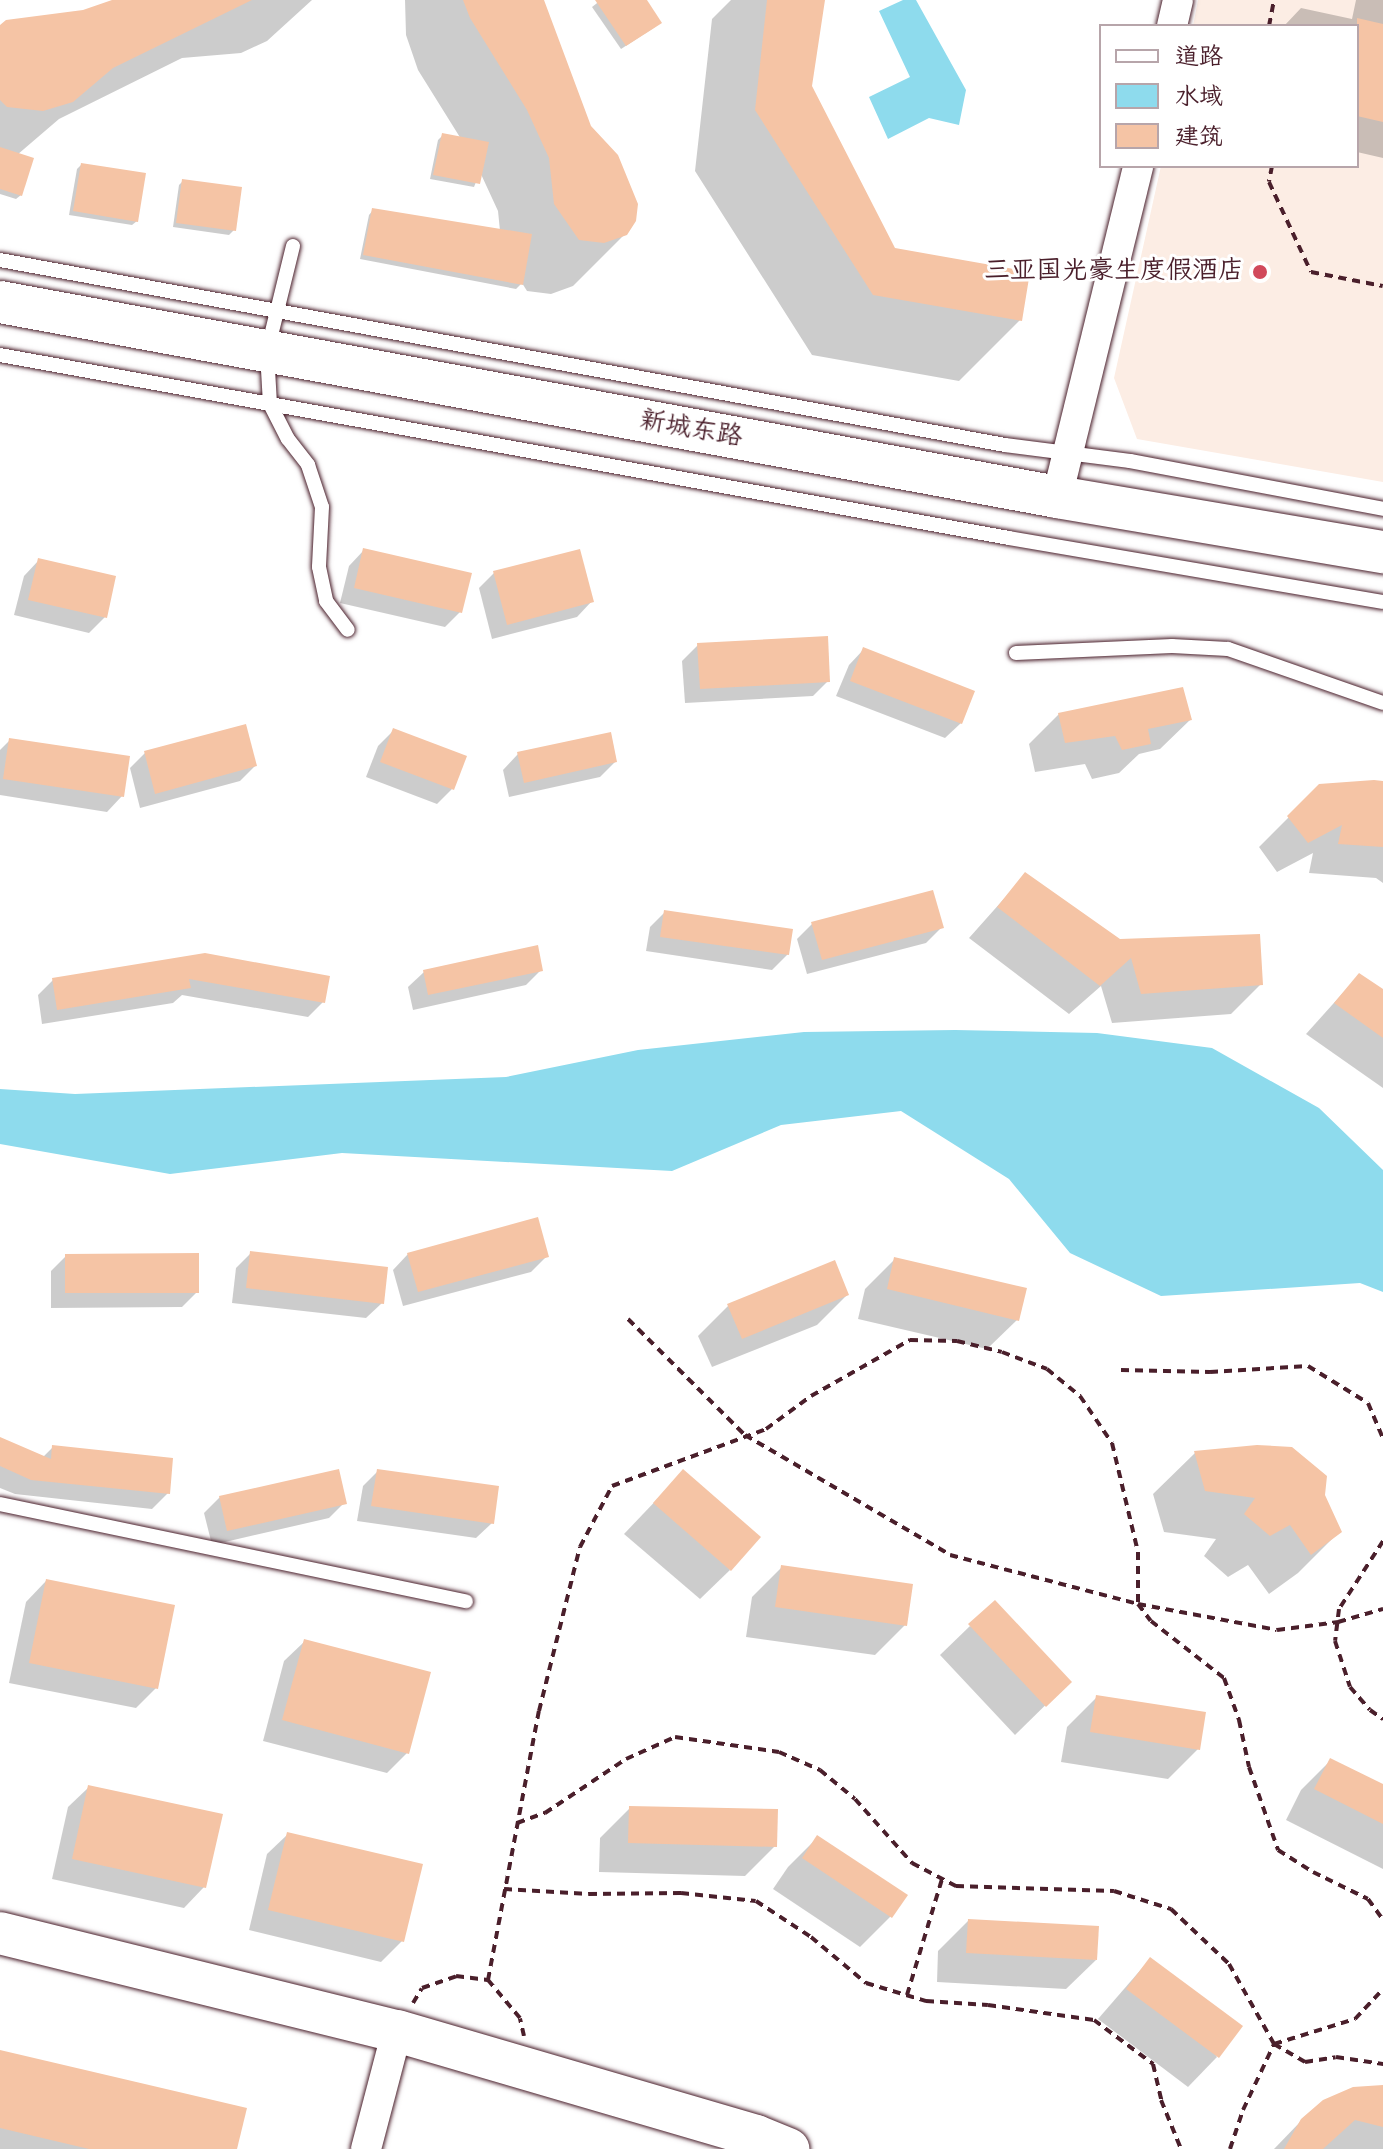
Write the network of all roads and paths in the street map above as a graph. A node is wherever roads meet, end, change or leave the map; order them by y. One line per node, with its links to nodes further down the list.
1 (1178, 0): 3 (street)
2 (1274, 0): 4 (path)
3 (1172, 24)
4 (1269, 24)
5 (1138, 168): 15 (street)
6 (1272, 168): 9 (path)
7 (293, 246): 11 (lane)
8 (0, 260): 11 (lane)
9 (1383, 286)
10 (0, 302): 12 (main road, 新城东路)
11 (275, 311): 12 (lane); 15 (lane)
12 (267, 352): 14 (lane); 16 (main road, 新城东路)
13 (0, 355): 14 (lane)
14 (270, 404): 19 (lane); 20 (lane)
15 (1068, 453): 16 (street); 17 (lane)
16 (1057, 497): 18 (main road, 新城东路)
17 (1383, 509)
18 (1383, 552)
19 (1383, 602)
20 (348, 630)
21 (1016, 653): 22 (lane)
22 (1383, 703)
23 (628, 1319): 29 (path)
24 (1121, 1370): 25 (path)
25 (1383, 1439)
26 (0, 1504): 28 (lane)
27 (1383, 1541): 31 (path)
28 (466, 1601)
29 (1138, 1604): 31 (path); 33 (path); 36 (path)
30 (1383, 1609): 31 (path)
31 (1338, 1622): 32 (path)
32 (1383, 1719)
33 (517, 1823): 34 (path); 35 (path)
34 (942, 1879): 40 (path); 42 (path)
35 (504, 1889): 38 (path); 40 (path)
36 (1383, 1920)
37 (0, 1933): 41 (main road)
38 (488, 1980): 41 (path); 44 (path)
39 (1383, 1989): 42 (path)
40 (907, 1995): 47 (path)
41 (397, 2031): 44 (main road); 45 (street)
42 (1274, 2044): 43 (path); 48 (path)
43 (1383, 2064)
44 (532, 2071): 46 (main road)
45 (366, 2149)
46 (789, 2149)
47 (1181, 2149)
48 (1230, 2149)

